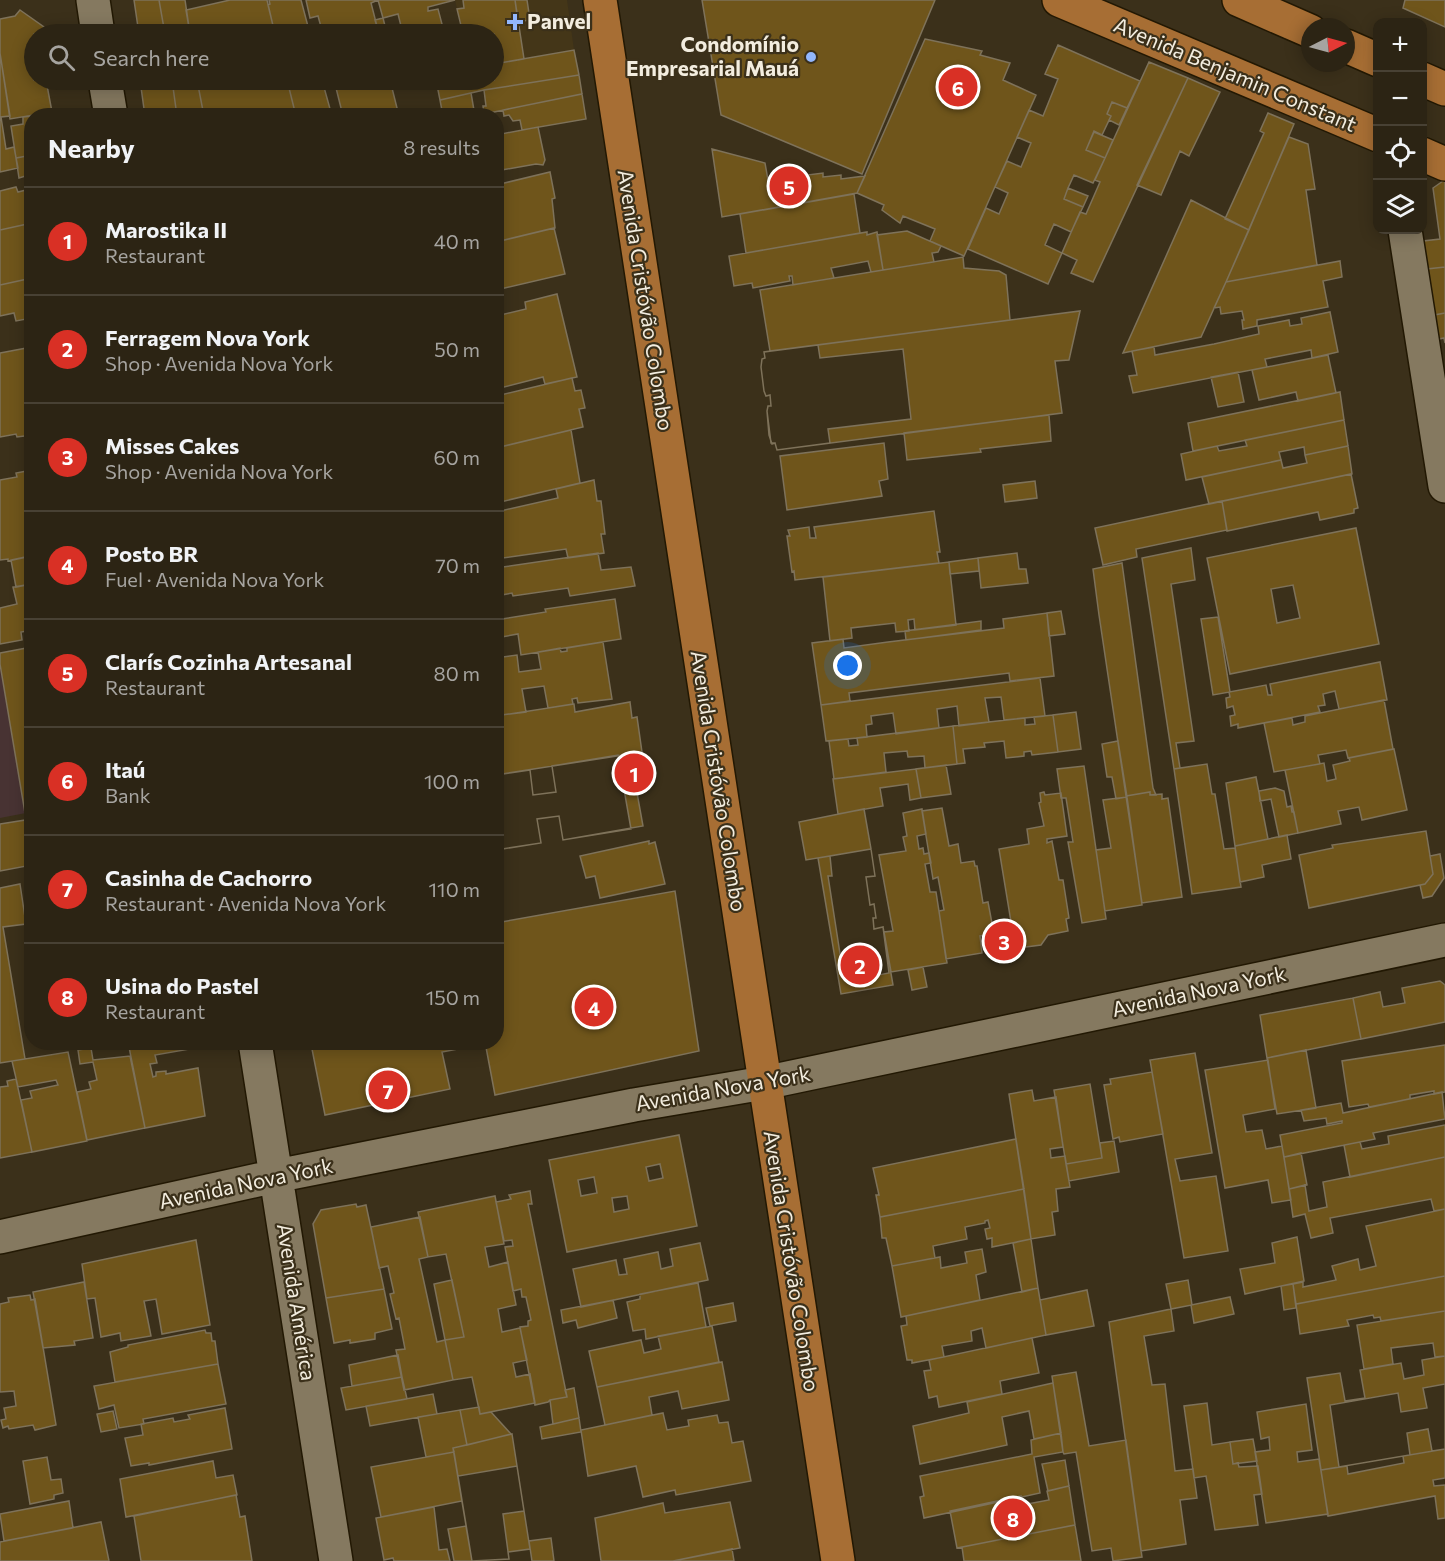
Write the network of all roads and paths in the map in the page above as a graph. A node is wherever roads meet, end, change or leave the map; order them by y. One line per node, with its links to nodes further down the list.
1 (93, 0): 5 (street)
2 (600, 0): 20 (main road, Avenida Cristóvão Colombo)
3 (1059, 0): 13 (main road, Avenida Benjamin Constant)
4 (1239, 0): 6 (main road)
5 (97, 24)
6 (1301, 27)
7 (1355, 50): 8 (main road)
8 (1373, 58)
9 (1427, 81): 10 (main road)
10 (1445, 89)
11 (107, 90): 12 (street)
12 (110, 108)
13 (1373, 133)
14 (1427, 156): 15 (main road)
15 (1445, 164)
16 (1406, 234): 17 (street)
17 (1445, 486)
18 (1445, 940): 20 (street, Avenida Nova York)
19 (256, 1050): 21 (street, Avenida América)
20 (764, 1083): 21 (street, Avenida Nova York); 24 (main road, Avenida Cristóvão Colombo)
21 (276, 1176): 22 (street, Avenida Nova York); 23 (street, Avenida América)
22 (0, 1237)
23 (336, 1561)
24 (837, 1561)

